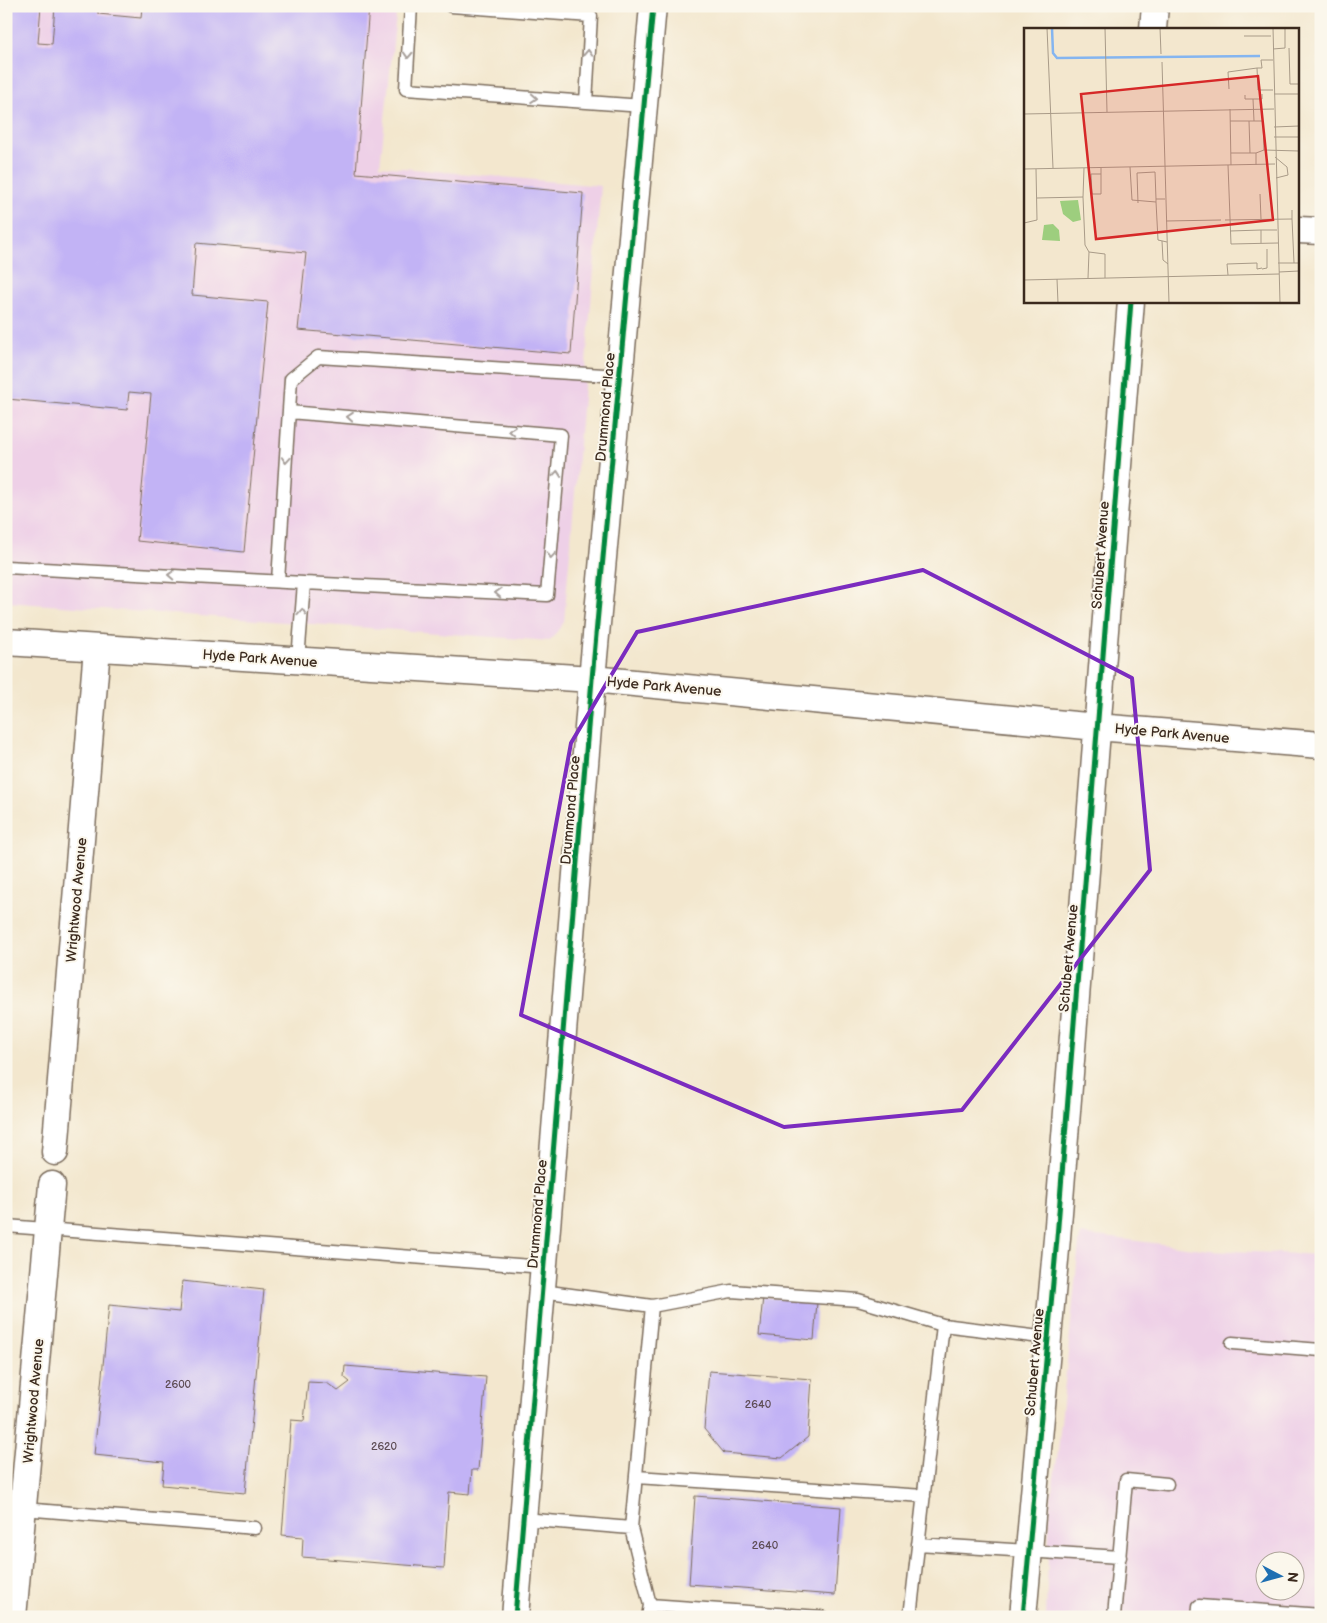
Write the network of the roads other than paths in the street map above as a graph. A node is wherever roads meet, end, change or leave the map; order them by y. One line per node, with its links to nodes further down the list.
1 (411, 6): 6 (lane, one-way to 6)
2 (451, 6): 6 (lane, one-way to 2)
3 (653, 6): 7 (street, Drummond Place)
4 (1155, 6): 5 (street)
5 (1153, 28)
6 (586, 102): 7 (lane)
7 (643, 106): 11 (street, Drummond Place)
8 (1300, 230): 9 (street)
9 (1321, 231)
10 (1131, 302): 20 (street, Schubert Avenue)
11 (619, 376): 12 (lane); 19 (street, Drummond Place)
12 (289, 412): 14 (lane, one-way to 14); 15 (lane)
13 (6, 567): 14 (lane, one-way to 13)
14 (278, 580): 15 (lane)
15 (304, 583): 18 (lane, one-way to 15)
16 (6, 642): 17 (street, Hyde Park Avenue)
17 (97, 648): 18 (street, Hyde Park Avenue); 22 (street, Wrightwood Avenue)
18 (298, 660): 19 (street, Hyde Park Avenue)
19 (592, 679): 20 (street, Hyde Park Avenue); 26 (street, Drummond Place)
20 (1097, 727): 21 (street, Hyde Park Avenue); 29 (street, Schubert Avenue)
21 (1321, 745)
22 (55, 1152)
23 (52, 1185): 25 (street, Wrightwood Avenue)
24 (6, 1226): 25 (lane)
25 (49, 1229): 26 (lane); 35 (street, Wrightwood Avenue)
26 (543, 1279): 27 (lane); 36 (street, Drummond Place)
27 (652, 1306): 28 (lane); 32 (lane)
28 (943, 1325): 29 (lane); 34 (lane)
29 (1048, 1338): 40 (street, Schubert Avenue)
30 (1232, 1343): 31 (lane)
31 (1321, 1350)
32 (636, 1477): 34 (lane); 38 (lane)
33 (1167, 1484): 41 (lane)
34 (924, 1496): 39 (lane)
35 (23, 1510): 37 (lane); 44 (street, Wrightwood Avenue)
36 (523, 1519): 38 (lane); 45 (street, Drummond Place)
37 (255, 1528)
38 (631, 1528): 42 (lane)
39 (918, 1544): 40 (lane); 47 (lane)
40 (1029, 1551): 41 (lane); 48 (street, Schubert Avenue)
41 (1120, 1557): 49 (lane)
42 (649, 1611): 46 (lane)
43 (1321, 1614): 50 (lane)
44 (13, 1617)
45 (515, 1617)
46 (821, 1617)
47 (910, 1617)
48 (1023, 1617)
49 (1114, 1617)
50 (1198, 1617)

